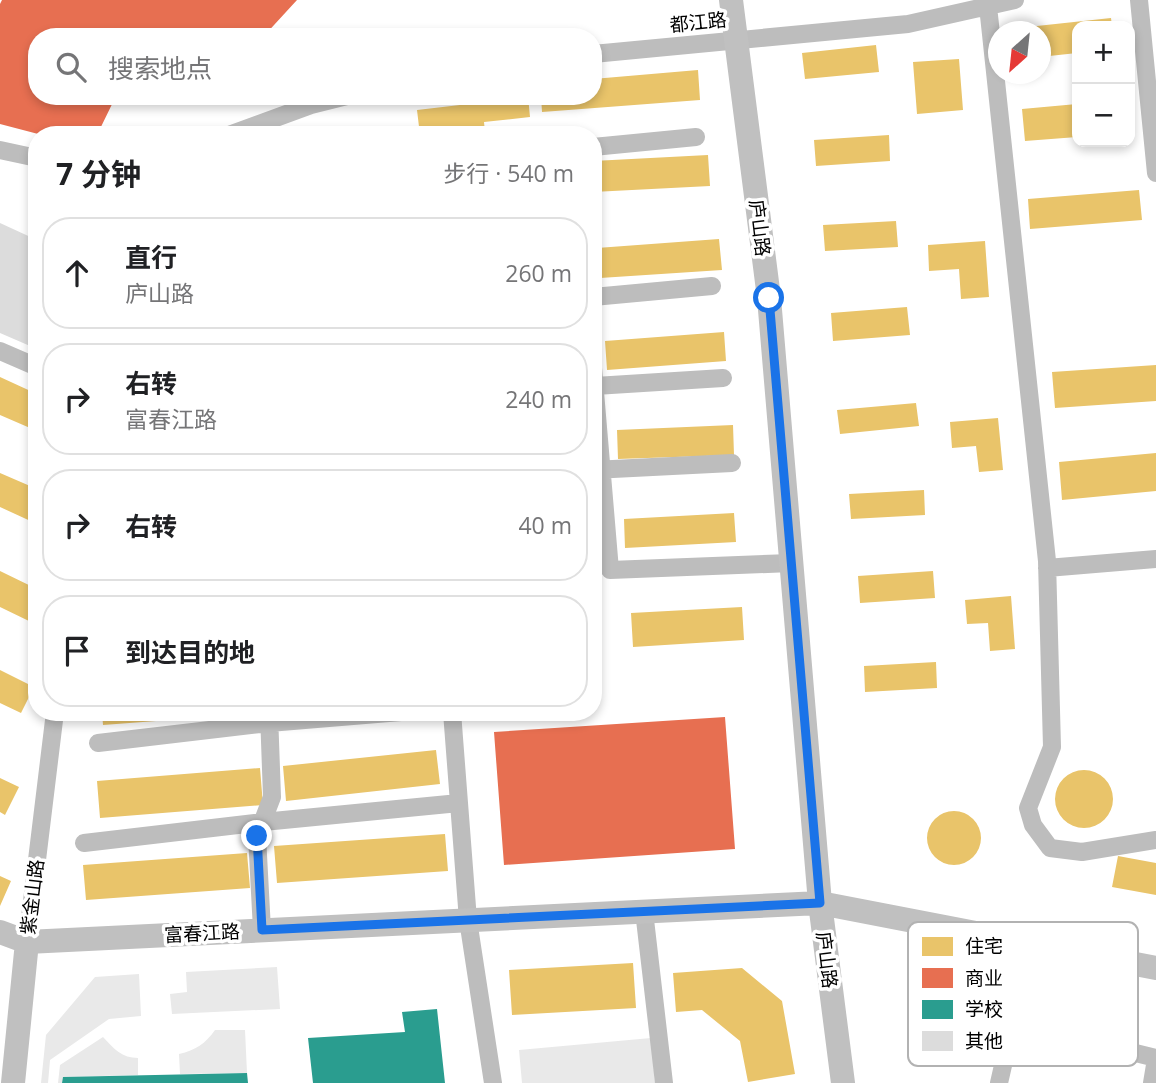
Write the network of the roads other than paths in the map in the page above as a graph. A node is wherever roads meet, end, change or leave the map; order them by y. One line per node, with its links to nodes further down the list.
1 (731, 0): 5 (street, 庐山路)
2 (1015, 0): 4 (street, 都江路)
3 (1139, 0): 13 (street)
4 (988, 6): 5 (street, 都江路); 25 (street)
5 (736, 39): 6 (street, 都江路); 24 (street, 庐山路)
6 (602, 53)
7 (311, 105): 8 (street)
8 (254, 126)
9 (696, 137): 10 (street)
10 (602, 146)
11 (0, 150): 12 (street)
12 (28, 156)
13 (1156, 173)
14 (712, 286): 15 (street)
15 (602, 296)
16 (0, 351): 17 (street)
17 (28, 363)
18 (602, 377): 19 (street)
19 (723, 378)
20 (732, 463): 21 (street)
21 (602, 470)
22 (602, 503): 24 (street)
23 (1156, 559): 25 (street)
24 (791, 563): 35 (street, 庐山路)
25 (1047, 568): 33 (street)
26 (54, 721): 41 (street, 紫金山路)
27 (248, 721): 30 (street)
28 (269, 721): 32 (street)
29 (453, 721): 31 (street)
30 (98, 743)
31 (459, 803): 32 (street); 37 (street)
32 (263, 821): 34 (street); 39 (street)
33 (1156, 840)
34 (84, 843)
35 (820, 903): 36 (street, 富春江路); 38 (street, 富春江路); 49 (street, 庐山路)
36 (644, 911): 37 (street, 富春江路); 48 (street)
37 (468, 920): 39 (street, 富春江路); 47 (street)
38 (920, 922)
39 (262, 930): 41 (street, 富春江路)
40 (0, 932): 41 (street, 富春江路)
41 (26, 942): 46 (street, 紫金山路)
42 (1138, 964): 43 (street, 富春江路)
43 (1156, 968)
44 (1138, 1054): 45 (street)
45 (1156, 1059): 50 (street)
46 (13, 1083)
47 (493, 1083)
48 (664, 1083)
49 (843, 1083)
50 (1152, 1083)

